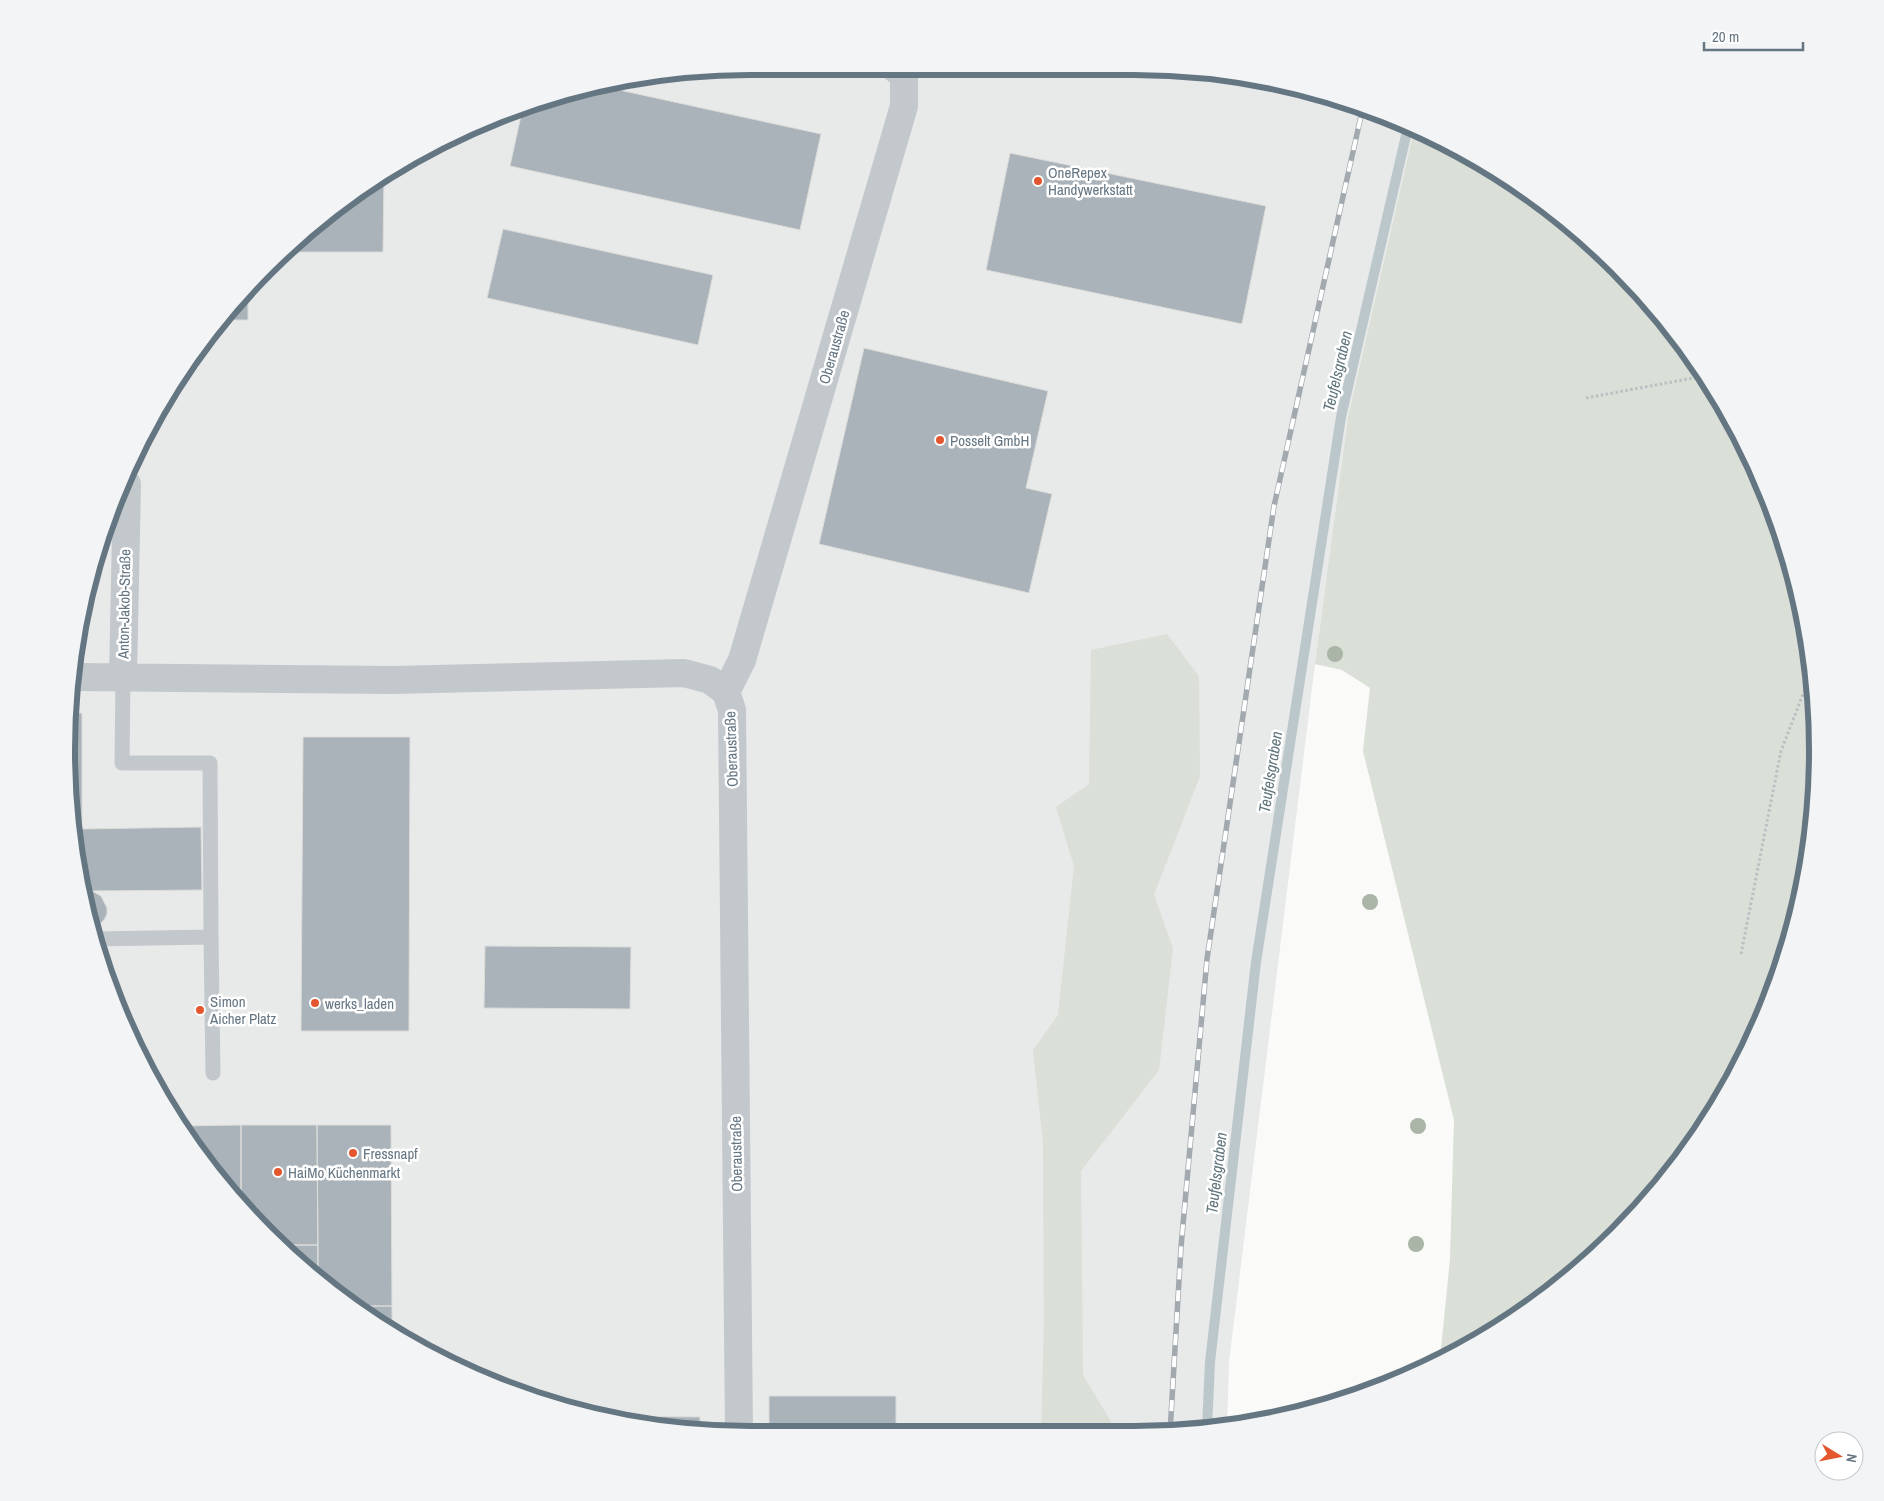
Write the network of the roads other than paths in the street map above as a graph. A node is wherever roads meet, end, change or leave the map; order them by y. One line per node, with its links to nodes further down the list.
1 (903, 75): 5 (street, Oberaustraße)
2 (127, 490): 4 (street, Anton-Jakob-Straße)
3 (79, 677): 4 (street, Anton-Jakob-Straße)
4 (123, 677): 5 (street); 6 (lane)
5 (726, 692): 9 (street, Oberaustraße)
6 (211, 938): 7 (lane); 8 (lane)
7 (102, 939)
8 (213, 1073)
9 (740, 1426)

